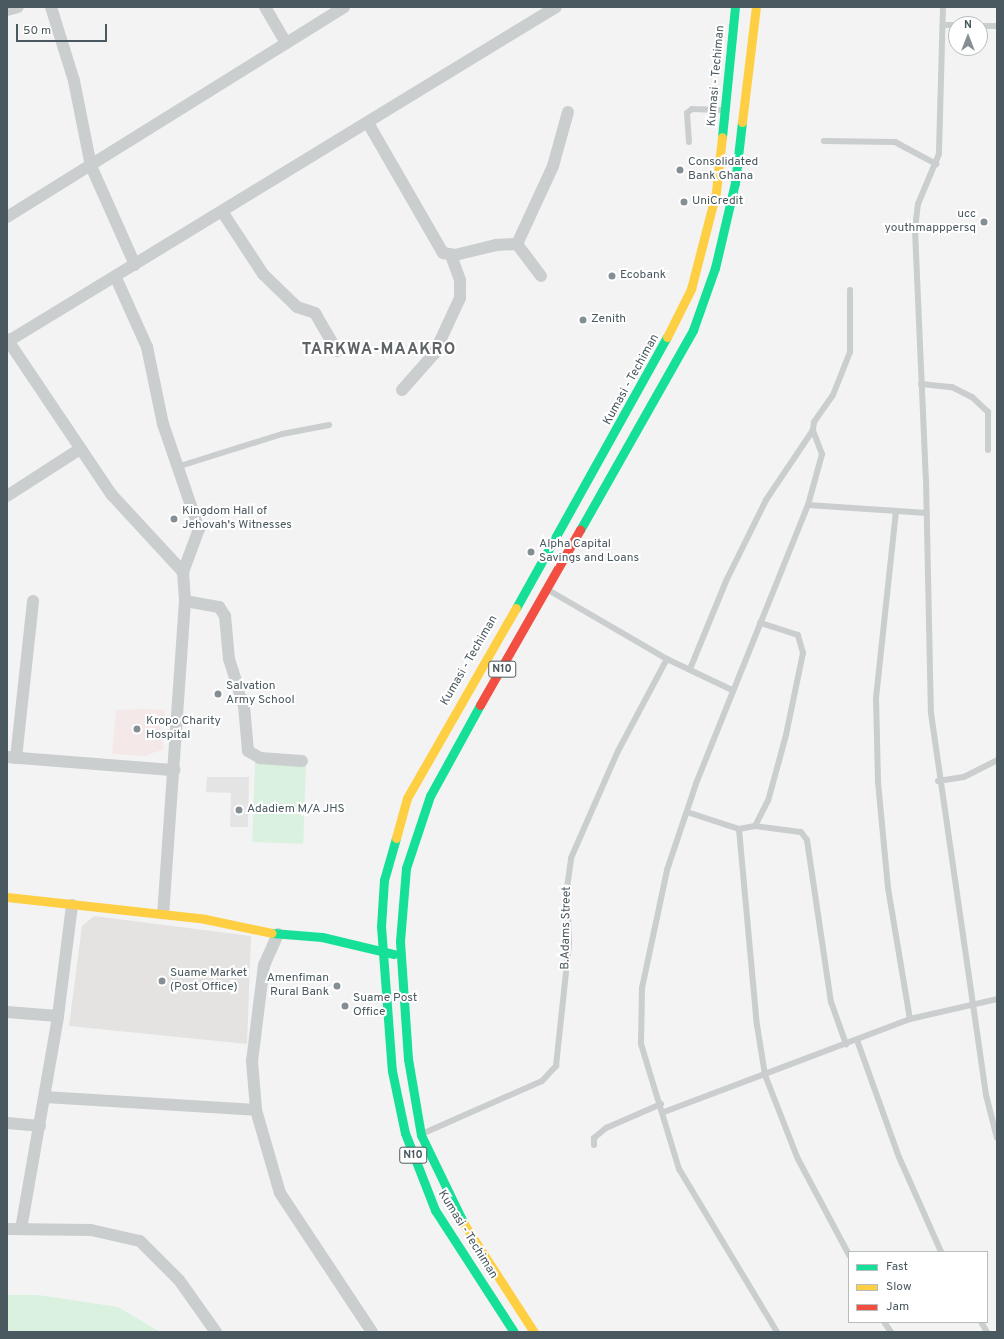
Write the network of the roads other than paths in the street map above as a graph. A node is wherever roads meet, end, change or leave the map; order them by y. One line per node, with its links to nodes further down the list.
1 (18, 7): 9 (street)
2 (51, 7): 19 (street)
3 (265, 7): 12 (street)
4 (344, 7): 12 (street)
5 (556, 7): 15 (street)
6 (735, 7): 13 (main road, Kumasi - Techiman / N10)
7 (756, 7): 42 (main road, N10)
8 (943, 7): 10 (lane)
9 (7, 10)
10 (944, 25): 11 (lane); 18 (lane)
11 (948, 25)
12 (286, 43): 19 (street)
13 (726, 110): 17 (lane); 61 (main road, Kumasi - Techiman / N10)
14 (568, 112): 22 (street)
15 (368, 123): 20 (street); 23 (street)
16 (824, 141): 18 (lane)
17 (689, 142)
18 (936, 164): 30 (lane)
19 (92, 166): 21 (street); 24 (street)
20 (223, 213): 24 (street); 29 (street)
21 (7, 217)
22 (517, 244): 23 (street); 25 (street)
23 (451, 255): 31 (street)
24 (135, 265): 26 (street)
25 (541, 276)
26 (116, 278): 28 (street); 36 (street)
27 (850, 290): 33 (lane)
28 (8, 341): 34 (street)
29 (337, 351)
30 (921, 384): 35 (lane); 40 (lane)
31 (402, 390)
32 (329, 425): 36 (lane)
33 (813, 430): 38 (lane); 47 (lane)
34 (80, 449): 37 (street); 41 (street)
35 (988, 450)
36 (180, 466): 41 (street)
37 (7, 496)
38 (808, 505): 39 (lane); 45 (lane)
39 (896, 511): 40 (lane); 67 (lane)
40 (927, 513): 53 (lane)
41 (183, 572): 44 (street)
42 (549, 590): 46 (lane); 62 (main road, N10)
43 (33, 601): 49 (street)
44 (184, 601): 51 (street); 52 (street)
45 (760, 623): 48 (lane); 55 (lane)
46 (667, 659): 47 (lane); 77 (lane, B.Adams Street)
47 (690, 670): 48 (lane)
48 (732, 690): 54 (lane)
49 (11, 758): 52 (street)
50 (997, 760): 53 (lane)
51 (302, 761)
52 (174, 770): 59 (street)
53 (938, 781): 64 (lane)
54 (686, 812): 56 (lane); 72 (lane)
55 (755, 826): 56 (lane); 69 (lane)
56 (738, 829): 70 (lane)
57 (7, 897): 58 (main road)
58 (72, 905): 59 (main road); 66 (street)
59 (163, 914): 60 (main road)
60 (278, 934): 61 (main road); 73 (street)
61 (383, 954): 62 (main road); 88 (main road, Kumasi - Techiman / N10)
62 (400, 955): 77 (main road, N10)
63 (997, 998): 64 (lane)
64 (973, 1004): 67 (lane); 78 (lane)
65 (7, 1012): 66 (street)
66 (58, 1016): 71 (street)
67 (910, 1019): 68 (lane)
68 (857, 1040): 69 (lane); 82 (lane)
69 (846, 1044): 70 (lane)
70 (765, 1075): 74 (lane); 83 (lane)
71 (45, 1097): 73 (street); 76 (street)
72 (661, 1104): 74 (lane); 79 (lane)
73 (256, 1110): 87 (street)
74 (664, 1112): 90 (lane)
75 (7, 1123): 76 (street)
76 (40, 1126): 81 (street)
77 (421, 1134): 89 (main road, N10)
78 (997, 1138)
79 (594, 1145)
80 (7, 1229): 81 (street)
81 (21, 1229): 86 (street)
82 (941, 1251)
83 (848, 1253)
84 (885, 1323): 91 (lane)
85 (982, 1323): 92 (lane)
86 (216, 1332)
87 (372, 1332)
88 (514, 1332)
89 (534, 1332)
90 (777, 1332)
91 (891, 1332)
92 (987, 1332)

